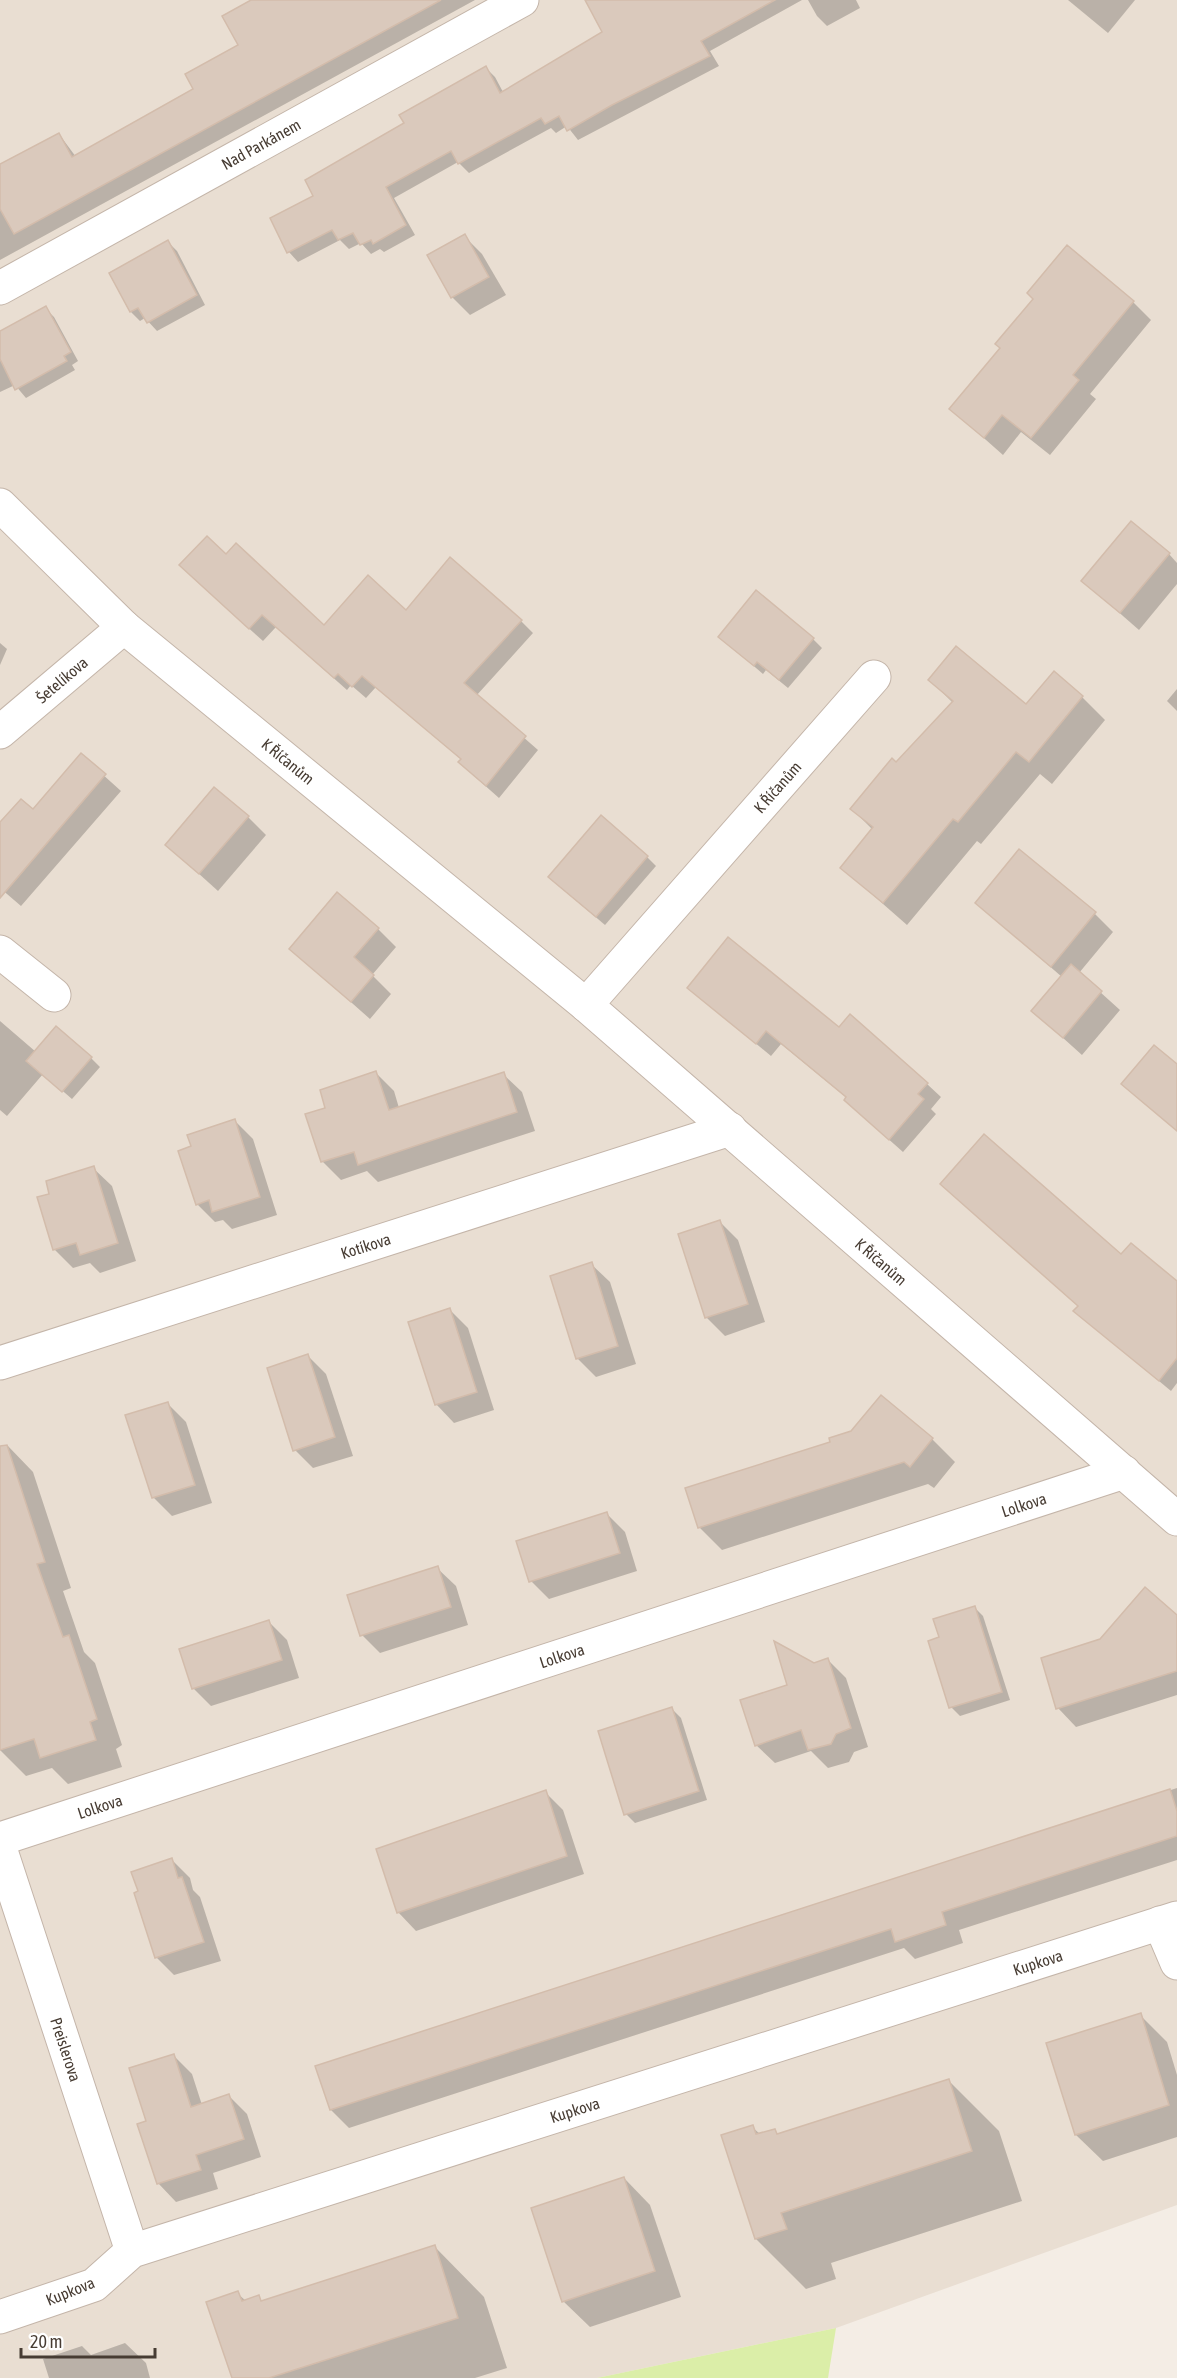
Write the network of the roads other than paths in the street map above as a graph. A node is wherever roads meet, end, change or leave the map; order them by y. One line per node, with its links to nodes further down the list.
1 (522, 0): 2 (street, Nad Parkánem)
2 (0, 288)
3 (0, 505): 4 (street, K Říčanům)
4 (124, 627): 6 (street, Šetelíkova); 9 (street, K Říčanům)
5 (874, 677): 9 (street, K Říčanům)
6 (0, 732)
7 (0, 952): 8 (street)
8 (54, 995)
9 (586, 1005): 10 (street, K Říčanům)
10 (730, 1129): 11 (street, Kotíkova); 12 (street, K Říčanům)
11 (0, 1363)
12 (1124, 1472): 13 (street, K Říčanům); 14 (street, Lolkova)
13 (1177, 1519)
14 (0, 1839)
15 (0, 1848): 18 (street, Preislerova)
16 (1168, 1920): 17 (street, Kupkova); 18 (street, Kupkova)
17 (1177, 1963)
18 (132, 2250): 19 (street, Kupkova)
19 (0, 2317)

